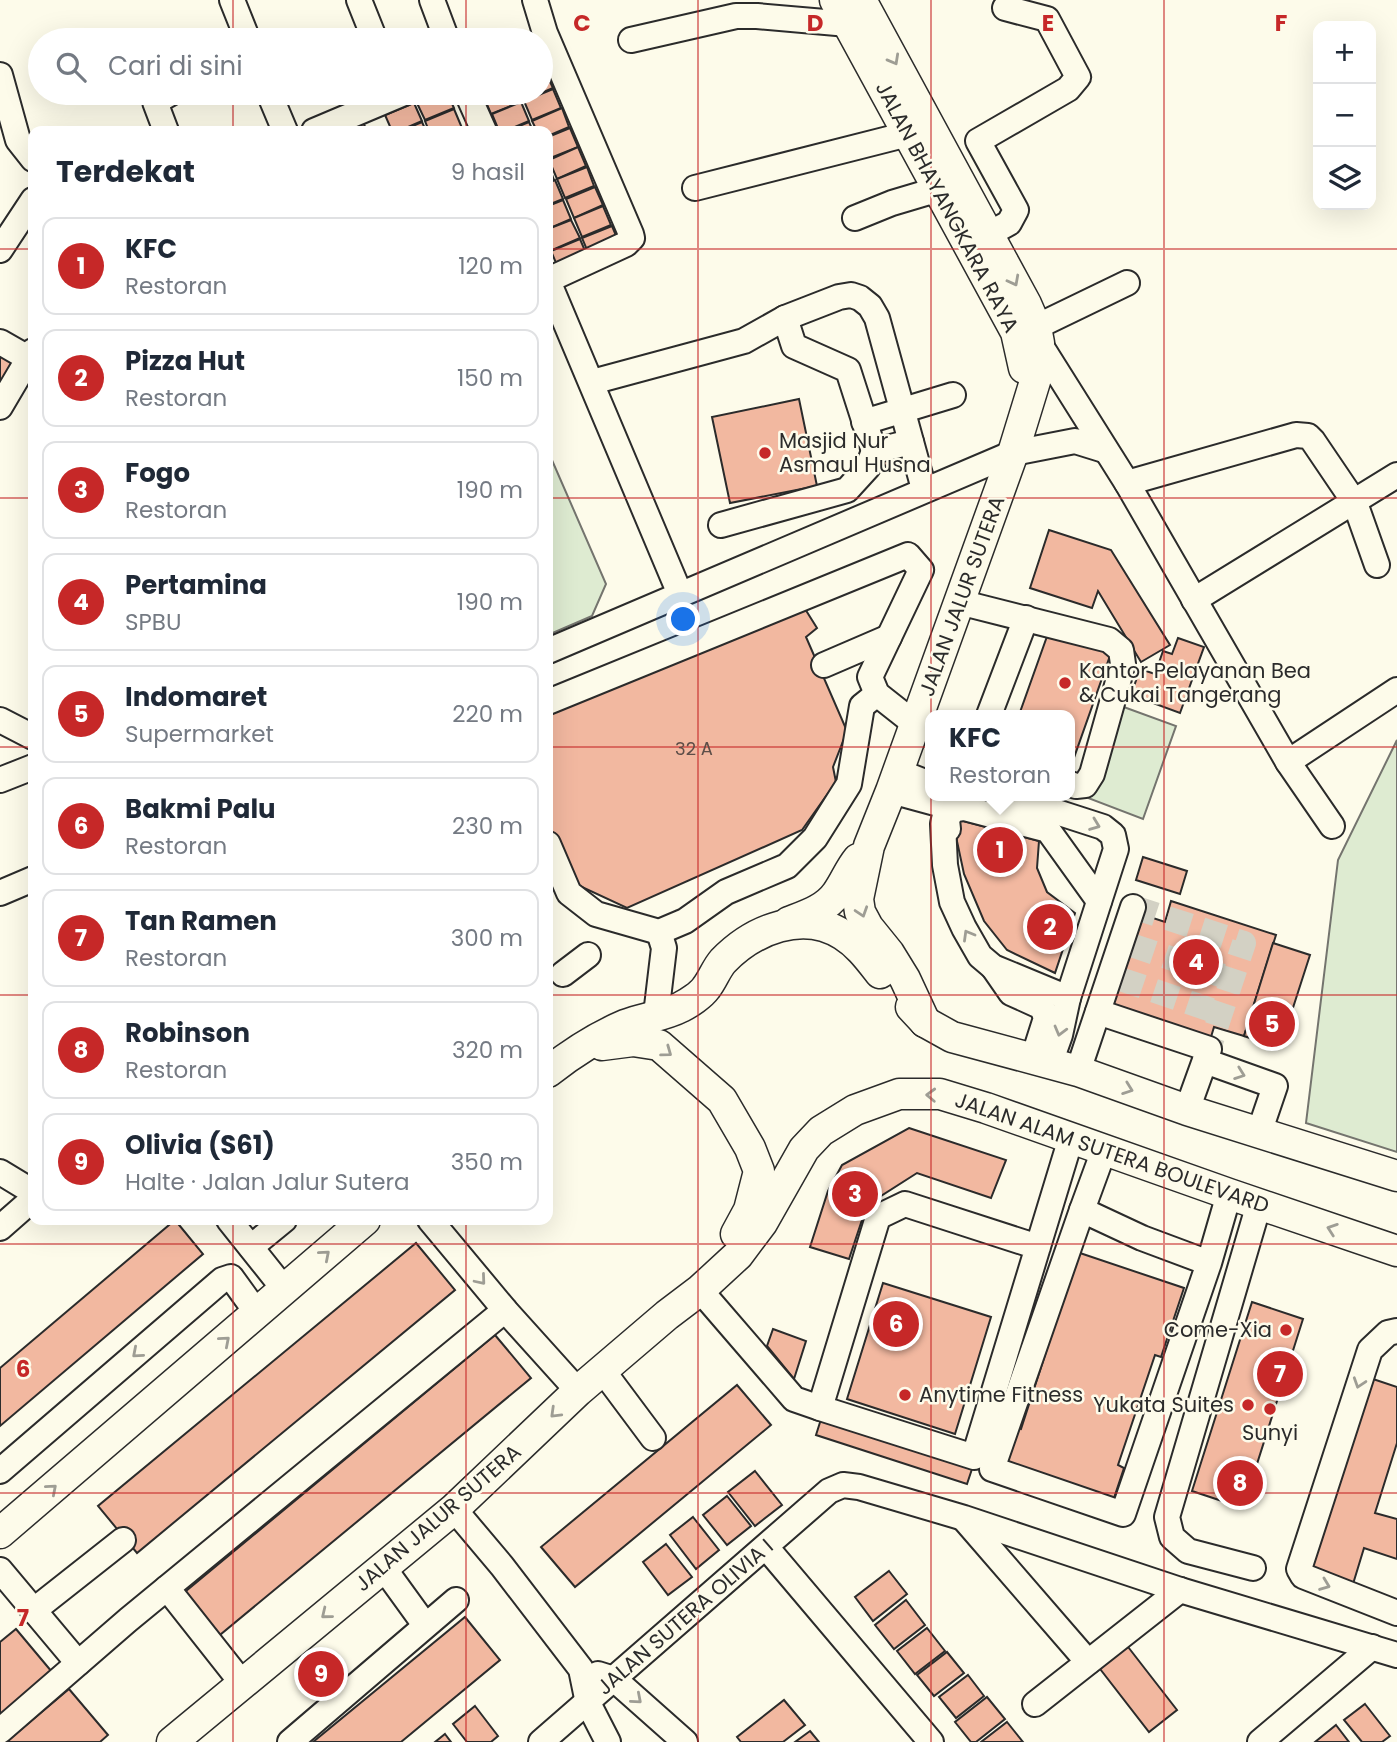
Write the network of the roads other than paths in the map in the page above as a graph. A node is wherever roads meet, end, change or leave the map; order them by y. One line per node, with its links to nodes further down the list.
1 (232, 0): 7 (street)
2 (359, 0): 8 (street)
3 (432, 0): 9 (street)
4 (535, 0): 10 (street)
5 (848, 8): 11 (street); 23 (main road, JALAN BHAYANGKARA RAYA); 29 (main road, JALAN BHAYANGKARA RAYA, one-way to 29)
6 (1005, 8): 29 (street)
7 (243, 28)
8 (370, 28)
9 (442, 28)
10 (536, 28)
11 (631, 40)
12 (553, 71): 31 (street)
13 (0, 75): 24 (street)
14 (156, 105): 19 (street)
15 (274, 105): 20 (street)
16 (386, 105): 18 (street)
17 (472, 105): 22 (street)
18 (366, 121): 21 (street)
19 (164, 126)
20 (283, 126)
21 (340, 126)
22 (482, 126)
23 (908, 134): 25 (street); 26 (main road, JALAN BHAYANGKARA RAYA)
24 (28, 153)
25 (695, 188)
26 (939, 189): 28 (street); 29 (main road, JALAN BHAYANGKARA RAYA)
27 (28, 208): 30 (street)
28 (855, 218)
29 (979, 240): 35 (main road, JALAN BHAYANGKARA RAYA, one-way to 35); 44 (main road, JALAN BHAYANGKARA RAYA)
30 (0, 250)
31 (553, 279)
32 (1127, 283): 35 (street)
33 (553, 292): 39 (street)
34 (785, 318): 39 (street); 42 (street); 43 (street)
35 (1038, 335): 44 (main road, JALAN JALUR SUTERA); 46 (street)
36 (0, 342): 37 (street)
37 (28, 353)
38 (28, 359): 41 (street)
39 (592, 382): 55 (street)
40 (953, 396): 42 (street)
41 (0, 407)
42 (902, 411): 43 (street); 45 (street)
43 (864, 422): 47 (street)
44 (1021, 424): 48 (main road, JALAN JALUR SUTERA)
45 (911, 442): 47 (street); 51 (street)
46 (1104, 450): 48 (street); 50 (street)
47 (874, 451): 53 (street)
48 (1013, 453): 51 (street); 57 (main road, JALAN JALUR SUTERA)
49 (1397, 475): 52 (street)
50 (1126, 483): 52 (street); 56 (street)
51 (924, 489): 55 (street)
52 (1355, 503): 54 (street); 56 (street)
53 (721, 525)
54 (1377, 565)
55 (680, 594): 60 (street)
56 (1194, 600): 70 (street)
57 (959, 602): 58 (street); 65 (main road, JALAN JALUR SUTERA)
58 (1026, 618): 66 (street); 75 (street)
59 (889, 638): 61 (street); 63 (street); 64 (street)
60 (553, 649)
61 (824, 665)
62 (1397, 690): 70 (street)
63 (877, 694): 68 (street); 88 (street)
64 (553, 700)
65 (928, 710)
66 (991, 710)
67 (0, 719): 69 (street)
68 (923, 727): 73 (main road, JALAN JALUR SUTERA)
69 (28, 734)
70 (1288, 762): 79 (street)
71 (28, 768): 72 (street)
72 (0, 780)
73 (894, 781): 74 (street); 76 (street); 80 (main road, JALAN JALUR SUTERA)
74 (925, 784)
75 (1075, 786)
76 (925, 793)
77 (947, 801): 82 (street)
78 (1022, 801): 85 (street, one-way to 85)
79 (1332, 826)
80 (869, 846): 87 (main road, JALAN JALUR SUTERA); 95 (main road, JALAN JALUR SUTERA, one-way to 95)
81 (553, 856): 88 (street)
82 (944, 865): 85 (street); 90 (street, one-way to 82)
83 (28, 881): 84 (street)
84 (0, 893)
85 (1099, 901): 92 (street)
86 (1133, 907): 93 (street)
87 (785, 924): 94 (main road, JALAN JALUR SUTERA); 95 (main road, JALAN JALUR SUTERA)
88 (659, 932): 94 (street)
89 (588, 955): 91 (street)
90 (993, 967): 92 (street); 97 (street)
91 (563, 974)
92 (1068, 998): 97 (street, one-way to 97)
93 (1098, 1012): 98 (street); 100 (street)
94 (656, 1015): 96 (main road, JALAN JALUR SUTERA)
95 (925, 1021): 97 (main road)
96 (578, 1049): 99 (main road, JALAN JALUR SUTERA); 125 (main road, one-way to 125)
97 (1041, 1061): 100 (main road)
98 (1205, 1061): 101 (street); 102 (street, one-way to 102)
99 (553, 1068)
100 (1078, 1071): 101 (main road, one-way to 101)
101 (1187, 1110): 102 (main road)
102 (1259, 1133): 106 (main road)
103 (1071, 1138): 104 (main road, JALAN ALAM SUTERA BOULEVARD); 118 (street); 122 (main road, JALAN ALAM SUTERA BOULEVARD, one-way to 122)
104 (1104, 1150): 108 (main road, JALAN ALAM SUTERA BOULEVARD); 111 (street)
105 (2, 1168): 107 (street)
106 (1397, 1176)
107 (28, 1188)
108 (1229, 1194): 110 (main road, JALAN ALAM SUTERA BOULEVARD); 120 (street)
109 (28, 1203): 116 (street)
110 (1259, 1204): 119 (main road, JALAN ALAM SUTERA BOULEVARD, one-way to 110); 138 (street)
111 (1082, 1210): 120 (street); 120 (street)
112 (233, 1225): 117 (street)
113 (278, 1225): 117 (street)
114 (359, 1225): 121 (main road, one-way to 114)
115 (434, 1225): 123 (street, one-way to 123)
116 (0, 1228)
117 (251, 1247): 121 (street)
118 (1038, 1247): 129 (street); 129 (street)
119 (1397, 1251)
120 (1209, 1264)
121 (284, 1289): 124 (main road)
122 (700, 1290): 125 (main road, JALAN JALUR SUTERA); 129 (street)
123 (505, 1310): 128 (street); 140 (street)
124 (257, 1313): 131 (street, one-way to 131); 134 (main road, one-way to 124)
125 (667, 1315): 127 (main road, JALAN JALUR SUTERA)
126 (1397, 1331): 144 (street, one-way to 144)
127 (606, 1369): 128 (main road, JALAN JALUR SUTERA); 130 (street)
128 (578, 1391): 132 (main road, JALAN JALUR SUTERA, one-way to 132)
129 (820, 1408)
130 (656, 1435)
131 (0, 1471)
132 (454, 1509): 137 (main road, JALAN JALUR SUTERA); 150 (street)
133 (964, 1518): 136 (street, JALAN SUTERA OLIVIA I); 141 (street); 148 (street)
134 (0, 1533)
135 (123, 1541): 143 (street)
136 (766, 1547): 151 (street, JALAN SUTERA OLIVIA I); 161 (street)
137 (383, 1567): 145 (street); 152 (main road, JALAN JALUR SUTERA, one-way to 152)
138 (1253, 1568)
139 (0, 1570): 143 (street)
140 (167, 1588): 149 (street); 152 (street)
141 (1180, 1590): 146 (street); 148 (street)
142 (456, 1600): 145 (street)
143 (33, 1611): 149 (street)
144 (1397, 1613)
145 (425, 1625): 157 (street)
146 (1372, 1647): 147 (street); 162 (street)
147 (1397, 1655)
148 (1088, 1662): 154 (street)
149 (78, 1663): 155 (street)
150 (581, 1669): 151 (street); 153 (street)
151 (614, 1679): 153 (street, JALAN SUTERA OLIVIA I); 160 (street, one-way to 160)
152 (242, 1683): 156 (main road, JALAN JALUR SUTERA)
153 (588, 1703): 158 (street, JALAN SUTERA OLIVIA I); 159 (street)
154 (1035, 1704)
155 (0, 1731)
156 (172, 1742)
157 (290, 1742)
158 (541, 1742)
159 (608, 1742)
160 (685, 1742)
161 (931, 1742)
162 (1260, 1742)

